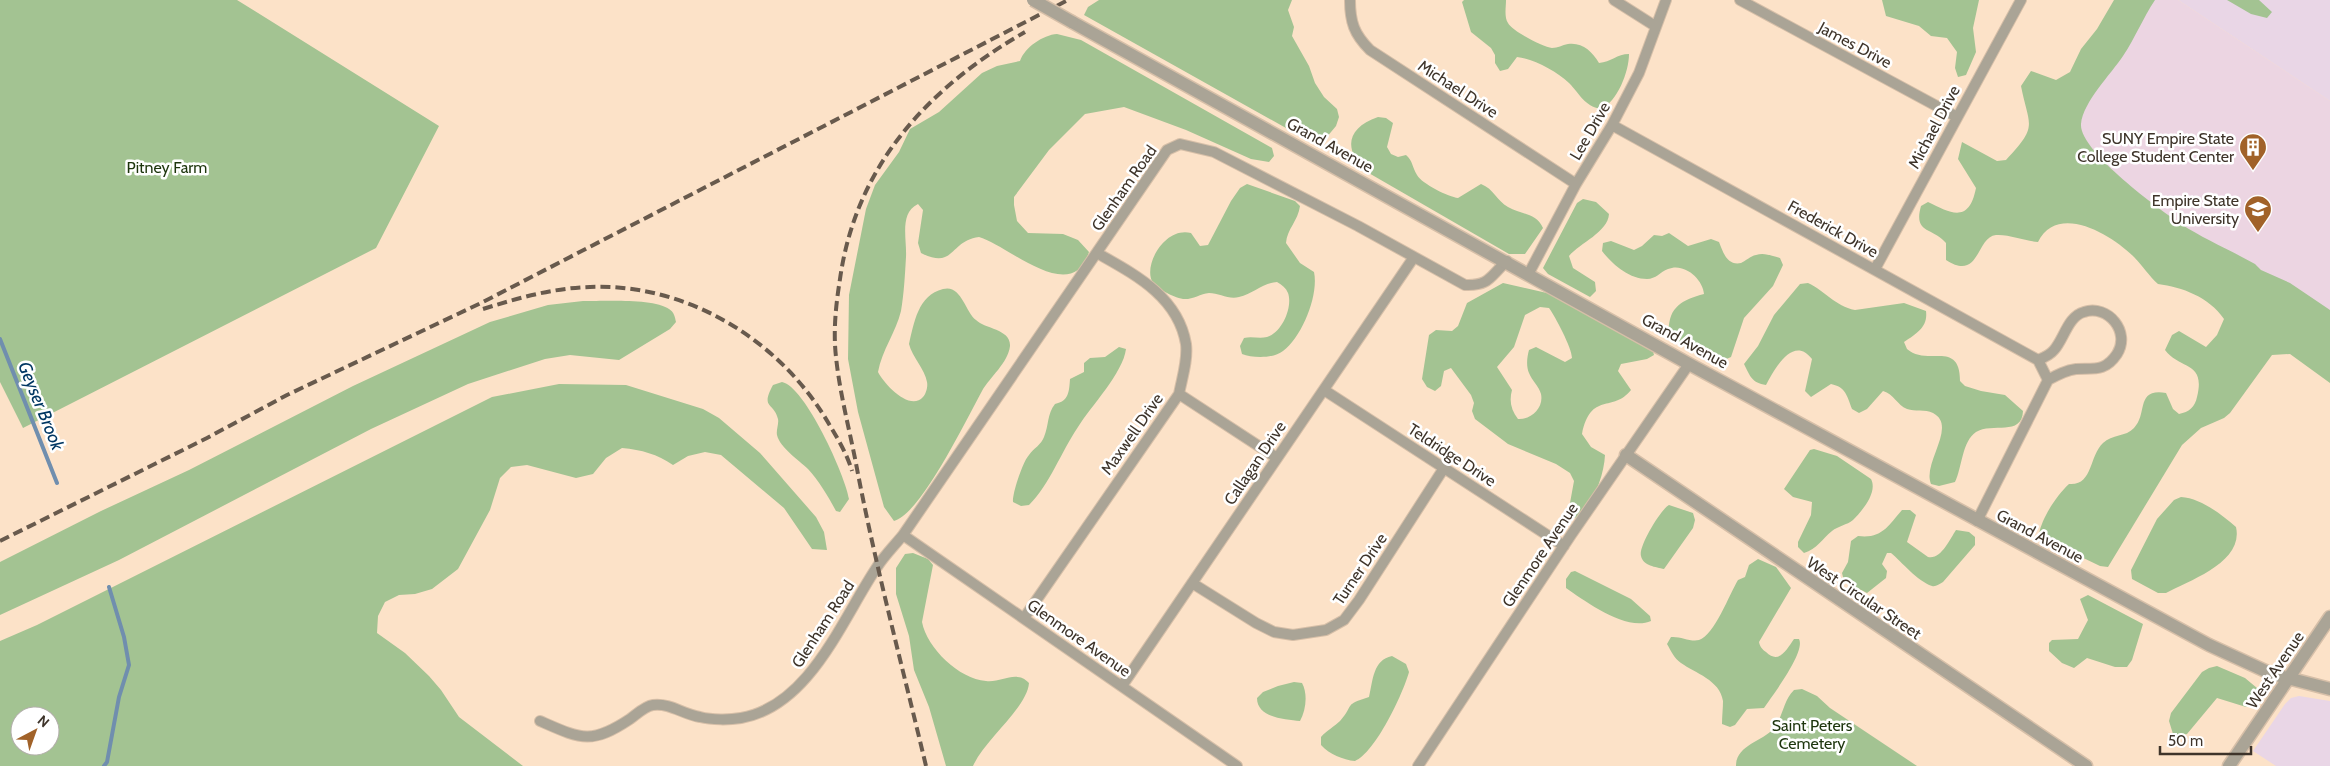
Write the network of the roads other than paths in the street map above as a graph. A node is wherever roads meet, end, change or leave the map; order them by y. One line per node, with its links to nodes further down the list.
1 (1033, 0): 13 (street, Grand Avenue, bridge)
2 (1350, 0): 10 (street, Michael Drive)
3 (1614, 0): 7 (street)
4 (1666, 0): 7 (street, Lee Drive)
5 (1740, 0): 8 (street, James Drive)
6 (2021, 0): 8 (street, Michael Drive)
7 (1655, 26): 9 (street, Lee Drive)
8 (1957, 117): 14 (street, Michael Drive)
9 (1612, 125): 10 (street, Lee Drive); 14 (street, Frederick Drive)
10 (1576, 184): 15 (street, Lee Drive)
11 (1097, 253): 12 (street, Glenham Road); 20 (street, Maxwell Drive); 25 (street, Glenham Road)
12 (1414, 257): 13 (street, Glenham Road); 19 (street, Callagan Drive)
13 (1507, 261): 15 (street, Grand Avenue)
14 (1875, 269): 16 (street, Frederick Drive)
15 (1529, 273): 17 (street, Grand Avenue)
16 (2038, 360): 18 (street); 18 (street)
17 (1689, 364): 21 (street, Glenmore Avenue); 24 (street, Grand Avenue)
18 (2048, 380): 24 (street)
19 (1324, 390): 22 (street, Callagan Drive); 23 (street, Teldridge Drive)
20 (1179, 394): 22 (street); 29 (street, Maxwell Drive)
21 (1626, 455): 26 (street, Glenmore Avenue); 36 (street, West Circular Street)
22 (1277, 458): 27 (street, Callagan Drive)
23 (1444, 468): 26 (street, Teldridge Drive); 27 (street, Turner Drive)
24 (1977, 521): 30 (street, Grand Avenue)
25 (903, 535): 29 (street, Glenmore Avenue); 33 (street, Glenham Road)
26 (1564, 546): 35 (street, Glenmore Avenue)
27 (1192, 582): 31 (street, Callagan Drive)
28 (2330, 617): 30 (street, West Avenue)
29 (1024, 618): 31 (street, Glenmore Avenue)
30 (2288, 680): 32 (street, Grand Avenue); 37 (street, West Avenue)
31 (1122, 686): 34 (street, Glenmore Avenue)
32 (2330, 689)
33 (540, 721)
34 (1237, 766)
35 (1418, 766)
36 (2086, 766)
37 (2229, 766)

